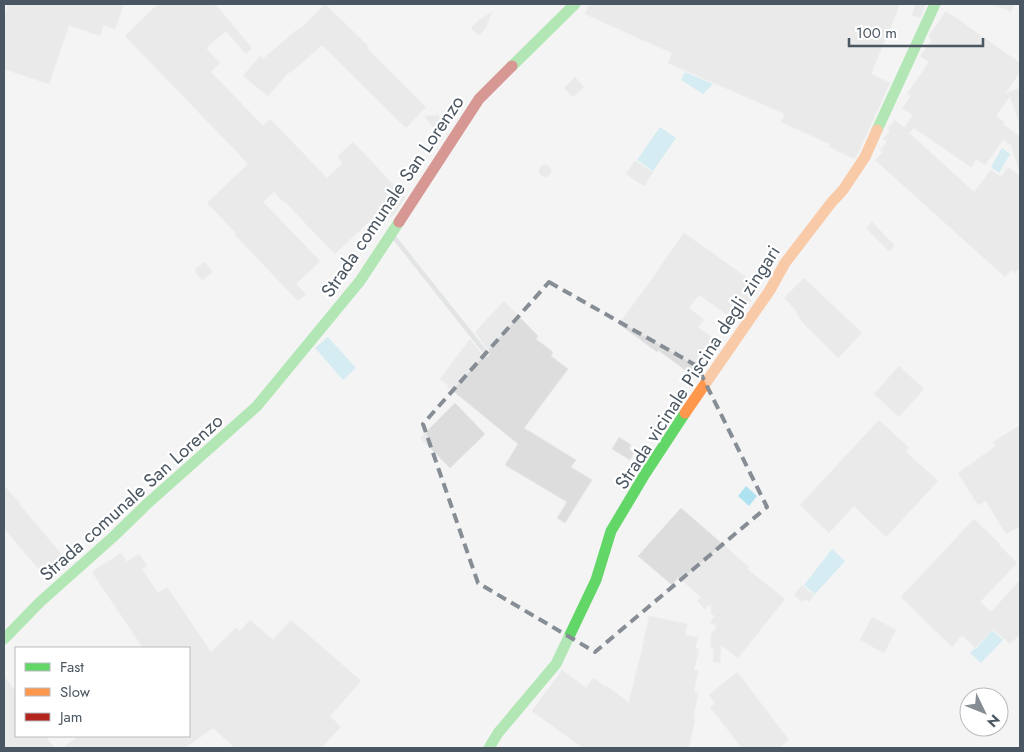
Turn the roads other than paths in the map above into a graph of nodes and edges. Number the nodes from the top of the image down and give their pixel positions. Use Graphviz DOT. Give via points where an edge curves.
graph roads {
  1 [pos="575,4"];
  2 [pos="935,4"];
  3 [pos="391,233"];
  4 [pos="486,353"];
  5 [pos="4,640"];
  6 [pos="489,748"];
  1 -- 3 [label="street, Strada comunale San Lorenzo" via="479,99"];
  2 -- 6 [label="street, Strada vicinale Piscina degli zingari" via="865,157 785,263 770,290 672,431 611,531 596,580 556,664"];
  3 -- 4 [label="lane"];
  3 -- 5 [label="street, Strada comunale San Lorenzo" via="360,281 248,416 40,602"];
}
